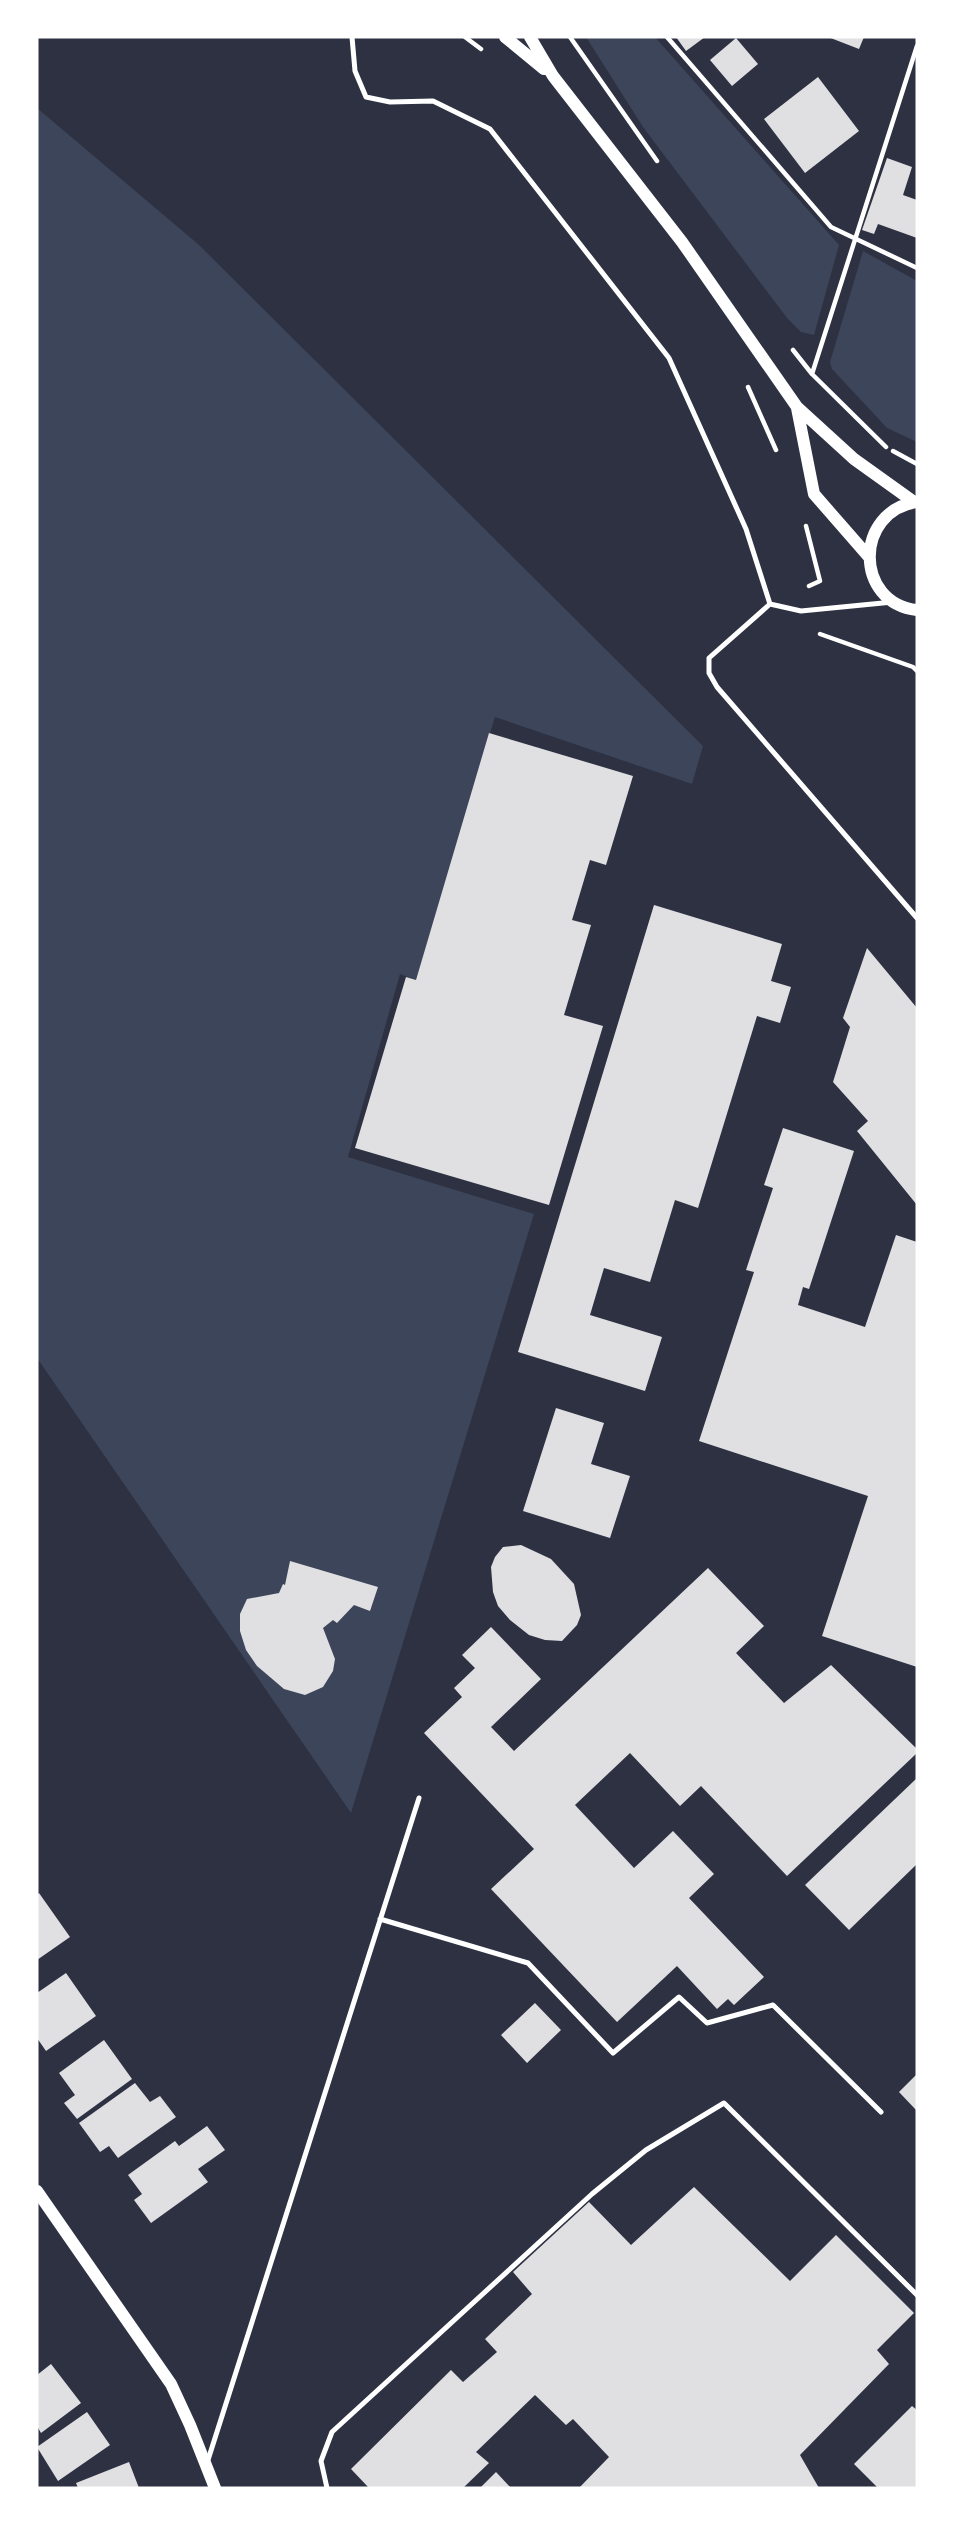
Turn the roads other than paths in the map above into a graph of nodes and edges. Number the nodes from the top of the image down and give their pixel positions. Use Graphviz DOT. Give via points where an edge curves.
graph roads {
  1 [pos="352,37"];
  2 [pos="505,37"];
  3 [pos="530,37"];
  4 [pos="553,76"];
  5 [pos="797,407"];
  6 [pos="916,502"];
  7 [pos="869,557"];
  8 [pos="893,602"];
  9 [pos="770,604"];
  10 [pos="917,610"];
  11 [pos="917,918"];
  12 [pos="419,1798"];
  13 [pos="380,1919"];
  14 [pos="881,2112"];
  15 [pos="37,2191"];
  16 [pos="917,2295"];
  17 [pos="206,2466"];
  18 [pos="215,2488"];
  19 [pos="325,2488"];
  1 -- 9 [label="lane" via="355,71 366,97 390,102 433,101 490,129 669,358 746,529"];
  2 -- 4 [label="street"];
  3 -- 4 [label="street"];
  4 -- 5 [label="street" via="682,242"];
  5 -- 6 [label="street" via="854,459"];
  5 -- 7 [label="street" via="814,494"];
  6 -- 7 [label="street" via="882,521"];
  7 -- 8 [label="street" via="880,590"];
  8 -- 9 [label="lane" via="801,611"];
  8 -- 10 [label="street"];
  9 -- 11 [label="lane" via="709,659 709,673"];
  12 -- 13 [label="lane"];
  13 -- 14 [label="lane" via="528,1963 613,2053 679,1997 708,2023 773,2006"];
  13 -- 17 [label="lane"];
  15 -- 17 [label="street" via="171,2384"];
  16 -- 19 [label="lane" via="723,2103 646,2150 592,2194 332,2432 321,2461"];
  17 -- 18 [label="street"];
}
